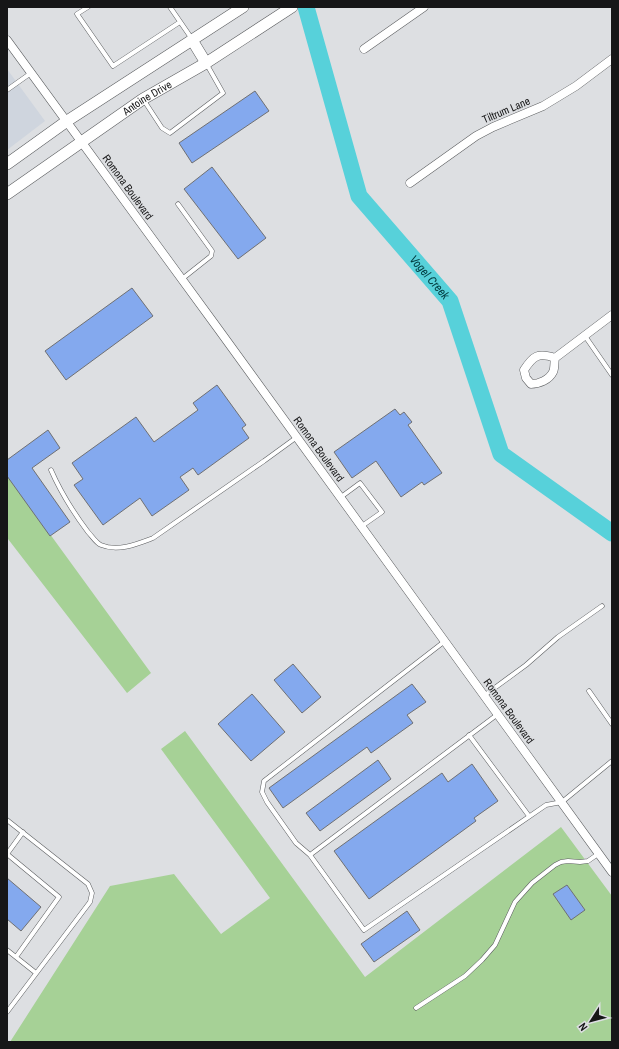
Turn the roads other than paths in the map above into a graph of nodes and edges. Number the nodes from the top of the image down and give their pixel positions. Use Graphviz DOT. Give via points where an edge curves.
graph roads {
  1 [pos="88,7"];
  2 [pos="170,7"];
  3 [pos="243,7"];
  4 [pos="292,7"];
  5 [pos="424,7"];
  6 [pos="180,22"];
  7 [pos="7,40"];
  8 [pos="192,40"];
  9 [pos="364,49"];
  10 [pos="612,59"];
  11 [pos="206,63"];
  12 [pos="32,73"];
  13 [pos="7,90"];
  14 [pos="143,99"];
  15 [pos="67,121"];
  16 [pos="81,142"];
  17 [pos="7,164"];
  18 [pos="410,183"];
  19 [pos="7,194"];
  20 [pos="178,204"];
  21 [pos="182,279"];
  22 [pos="612,315"];
  23 [pos="585,336"];
  24 [pos="555,358"];
  25 [pos="612,375"];
  26 [pos="297,437"];
  27 [pos="51,470"];
  28 [pos="341,498"];
  29 [pos="362,526"];
  30 [pos="602,606"];
  31 [pos="445,641"];
  32 [pos="588,691"];
  33 [pos="485,695"];
  34 [pos="498,714"];
  35 [pos="612,724"];
  36 [pos="469,735"];
  37 [pos="612,761"];
  38 [pos="562,802"];
  39 [pos="529,816"];
  40 [pos="7,820"];
  41 [pos="23,832"];
  42 [pos="7,854"];
  43 [pos="598,854"];
  44 [pos="310,855"];
  45 [pos="612,872"];
  46 [pos="7,950"];
  47 [pos="16,957"];
  48 [pos="36,973"];
  49 [pos="416,1008"];
  50 [pos="7,1012"];
  1 -- 6 [label="lane" via="77,14 113,66"];
  2 -- 6 [label="lane"];
  3 -- 8 [label="main road"];
  4 -- 11 [label="main road, Antoine Drive"];
  5 -- 9 [label="street"];
  6 -- 8 [label="lane"];
  7 -- 12 [label="street, Romona Boulevard"];
  8 -- 11 [label="main road"];
  8 -- 15 [label="main road"];
  10 -- 18 [label="street, Tiltrum Lane" via="576,86 543,106 476,136"];
  11 -- 14 [label="main road, Antoine Drive"];
  11 -- 14 [label="lane" via="223,94 170,133 162,128"];
  12 -- 13 [label="lane"];
  12 -- 15 [label="street, Romona Boulevard"];
  14 -- 16 [label="main road, Antoine Drive"];
  15 -- 16 [label="street, Romona Boulevard"];
  15 -- 17 [label="main road"];
  16 -- 19 [label="main road, Antoine Drive"];
  16 -- 21 [label="street, Romona Boulevard"];
  20 -- 21 [label="lane" via="212,251 210,256"];
  21 -- 26 [label="street, Romona Boulevard"];
  22 -- 23 [label="street"];
  23 -- 24 [label="street"];
  23 -- 25 [label="lane"];
  26 -- 27 [label="lane" via="153,538 126,546 100,545 95,540 62,495"];
  26 -- 28 [label="street, Romona Boulevard"];
  28 -- 29 [label="street, Romona Boulevard"];
  28 -- 29 [label="lane" via="360,483 382,512"];
  29 -- 31 [label="street, Romona Boulevard"];
  30 -- 33 [label="lane" via="558,636"];
  31 -- 33 [label="street, Romona Boulevard"];
  31 -- 44 [label="lane" via="264,782 262,792 267,802 296,842"];
  32 -- 35 [label="lane"];
  33 -- 34 [label="street, Romona Boulevard"];
  34 -- 36 [label="lane"];
  34 -- 38 [label="street, Romona Boulevard"];
  36 -- 39 [label="lane"];
  36 -- 44 [label="lane"];
  37 -- 38 [label="lane"];
  38 -- 39 [label="lane" via="546,805"];
  38 -- 43 [label="street, Romona Boulevard"];
  39 -- 44 [label="lane" via="364,930"];
  40 -- 41 [label="lane"];
  41 -- 42 [label="lane"];
  41 -- 48 [label="lane" via="77,874 88,884 92,893 90,902"];
  42 -- 47 [label="lane" via="59,897"];
  43 -- 45 [label="street, Romona Boulevard"];
  43 -- 49 [label="lane" via="588,861 561,862 532,883 515,902 495,945 482,960 465,976"];
  46 -- 47 [label="lane"];
  47 -- 48 [label="lane"];
  48 -- 50 [label="lane"];
}
